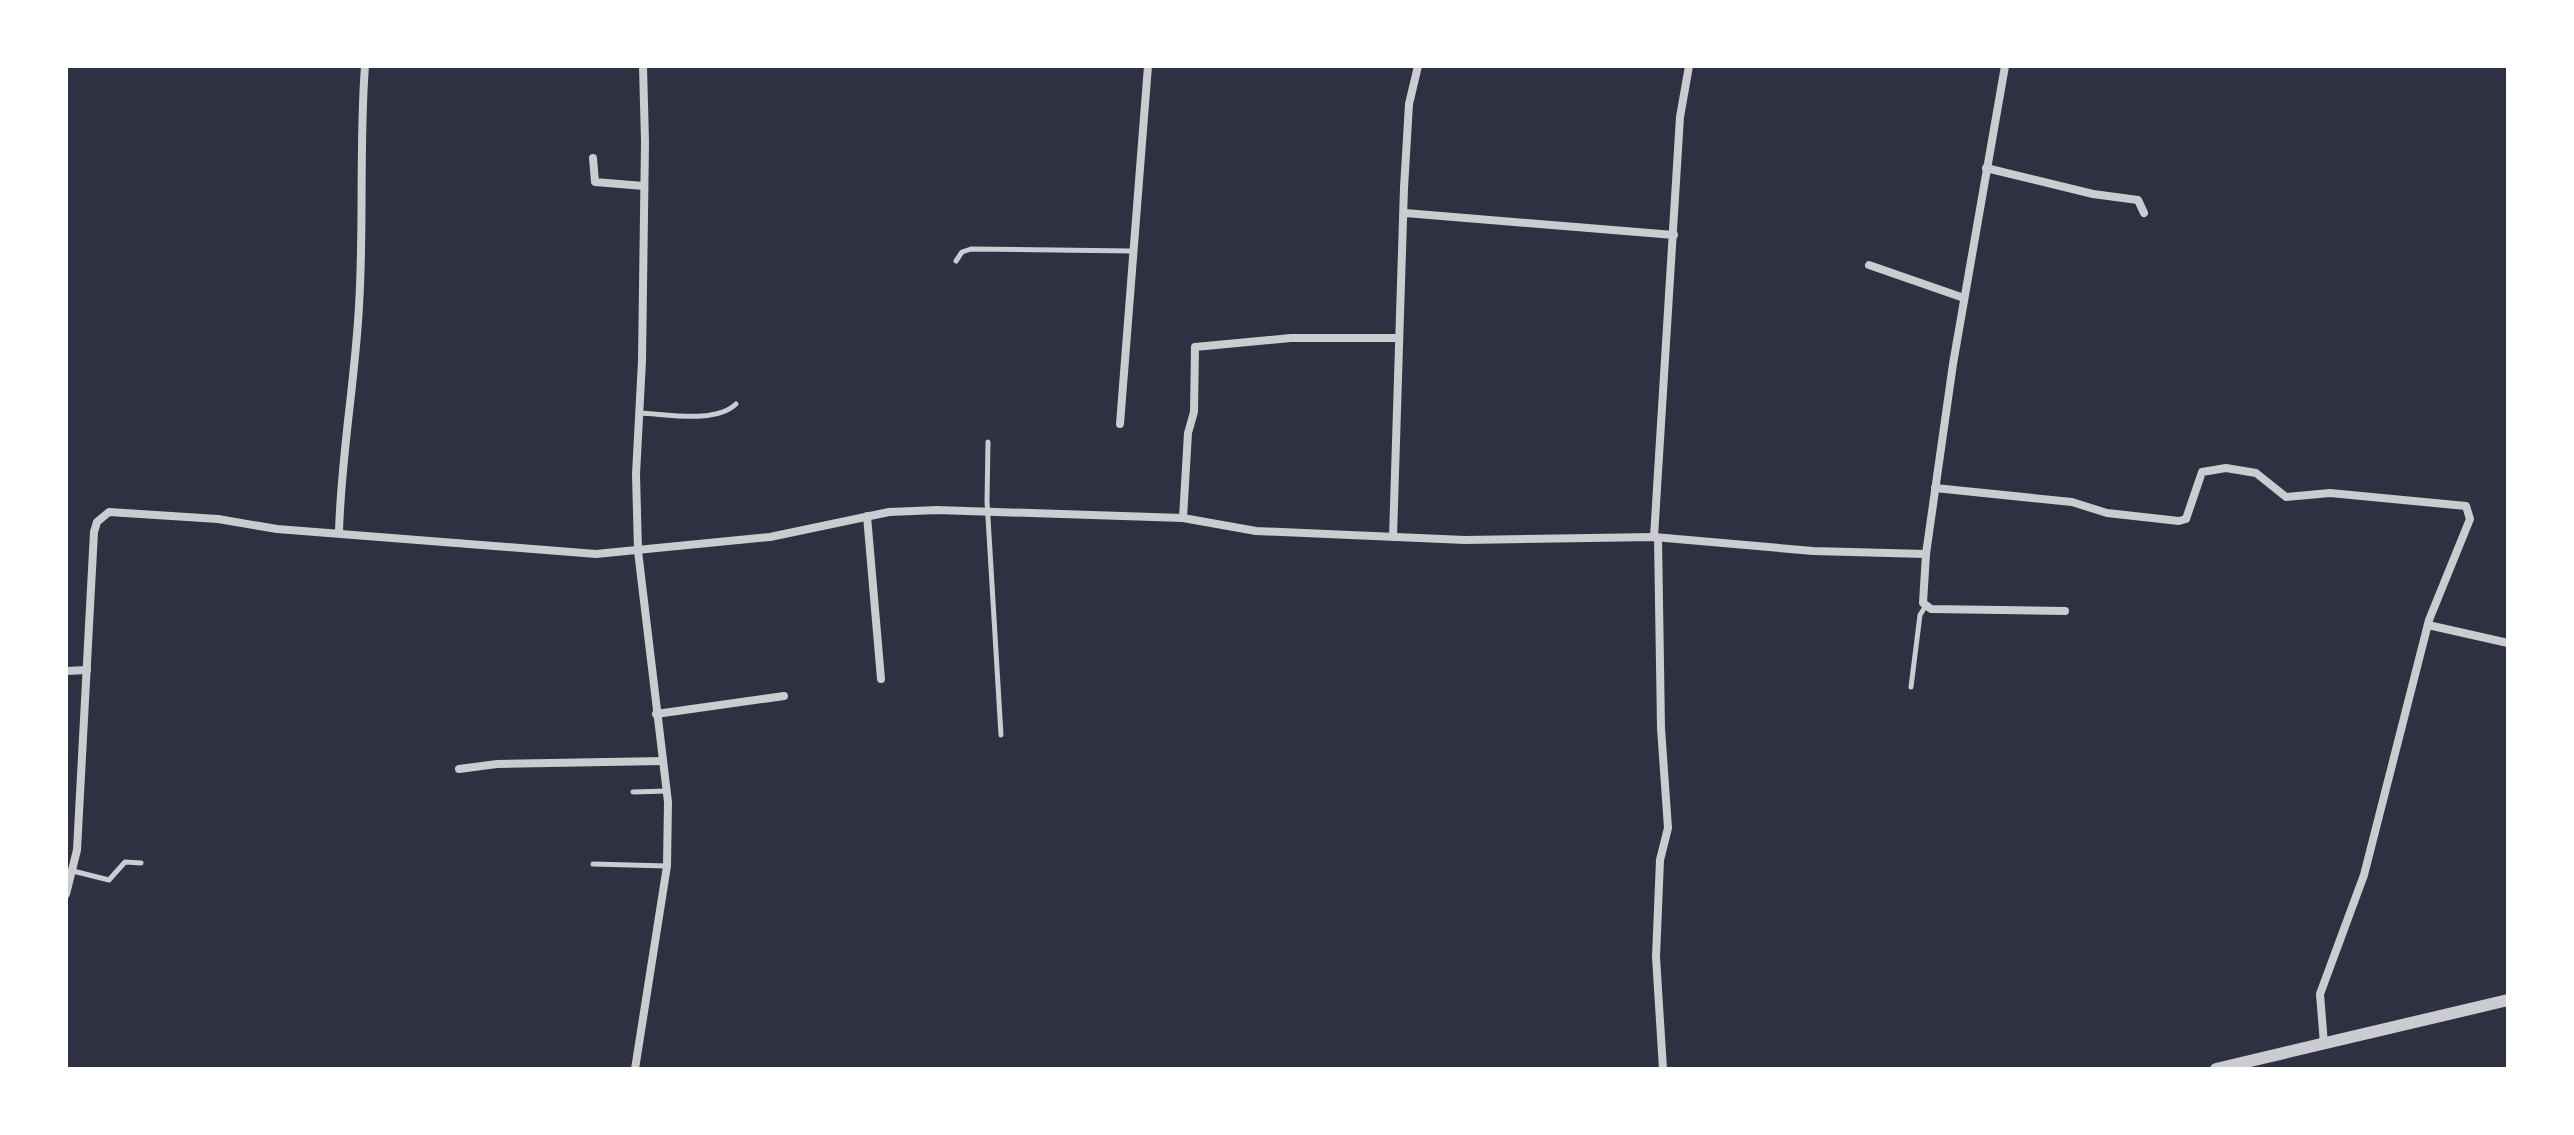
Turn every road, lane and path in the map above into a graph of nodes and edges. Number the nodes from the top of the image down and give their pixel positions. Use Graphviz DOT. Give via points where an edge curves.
graph roads {
  1 [pos="365,66"];
  2 [pos="643,66"];
  3 [pos="1148,66"];
  4 [pos="1418,66"];
  5 [pos="1689,66"];
  6 [pos="2005,66"];
  7 [pos="593,158"];
  8 [pos="1986,168"];
  9 [pos="640,186"];
  10 [pos="1405,213"];
  11 [pos="2144,213"];
  12 [pos="1674,235"];
  13 [pos="1132,251"];
  14 [pos="956,261"];
  15 [pos="1869,265"];
  16 [pos="1964,298"];
  17 [pos="1399,338"];
  18 [pos="736,404"];
  19 [pos="640,413"];
  20 [pos="1120,424"];
  21 [pos="988,442"];
  22 [pos="1935,488"];
  23 [pos="988,511"];
  24 [pos="867,516"];
  25 [pos="1183,518"];
  26 [pos="339,532"];
  27 [pos="1393,534"];
  28 [pos="1655,535"];
  29 [pos="638,551"];
  30 [pos="1926,554"];
  31 [pos="1925,607"];
  32 [pos="2065,611"];
  33 [pos="2428,625"];
  34 [pos="2508,643"];
  35 [pos="87,670"];
  36 [pos="66,671"];
  37 [pos="881,679"];
  38 [pos="1911,687"];
  39 [pos="784,696"];
  40 [pos="656,714"];
  41 [pos="1001,735"];
  42 [pos="659,762"];
  43 [pos="459,769"];
  44 [pos="635,791"];
  45 [pos="664,791"];
  46 [pos="141,863"];
  47 [pos="593,864"];
  48 [pos="662,866"];
  49 [pos="73,871"];
  50 [pos="66,894"];
  51 [pos="2508,1000"];
  52 [pos="2324,1044"];
  53 [pos="635,1069"];
  54 [pos="1663,1069"];
  55 [pos="2216,1069"];
  1 -- 26 [label="street" via="358,329"];
  2 -- 9 [label="street"];
  3 -- 13 [label="street"];
  4 -- 10 [label="street" via="1409,104"];
  5 -- 12 [label="street" via="1680,117"];
  6 -- 8 [label="street"];
  7 -- 9 [label="street" via="595,182"];
  8 -- 11 [label="street" via="2138,200"];
  8 -- 16 [label="street"];
  9 -- 19 [label="street"];
  10 -- 12 [label="street"];
  10 -- 17 [label="street"];
  12 -- 28 [label="street"];
  13 -- 14 [label="lane" via="971,249"];
  13 -- 20 [label="street"];
  15 -- 16 [label="street"];
  16 -- 22 [label="street"];
  17 -- 25 [label="street" via="1199,344 1194,351 1194,412"];
  17 -- 27 [label="street"];
  18 -- 19 [label="lane" via="716,415"];
  19 -- 29 [label="street"];
  21 -- 23 [label="lane"];
  22 -- 30 [label="street"];
  22 -- 33 [label="street" via="2072,502 2107,513 2179,521 2186,519 2202,472 2226,468 2261,475 2286,497 2330,493 2466,506 2470,519"];
  23 -- 24 [label="street"];
  23 -- 25 [label="street"];
  23 -- 41 [label="lane"];
  24 -- 29 [label="street" via="770,537"];
  24 -- 37 [label="street"];
  25 -- 27 [label="street" via="1256,531"];
  26 -- 29 [label="street" via="596,554"];
  26 -- 35 [label="street" via="109,512 94,532"];
  27 -- 28 [label="street" via="1465,540"];
  28 -- 30 [label="street" via="1813,551"];
  28 -- 54 [label="street" via="1668,828 1660,860 1657,941"];
  29 -- 40 [label="street"];
  30 -- 31 [label="street"];
  31 -- 32 [label="street"];
  31 -- 38 [label="lane"];
  33 -- 34 [label="street"];
  33 -- 52 [label="street" via="2364,875 2320,994"];
  35 -- 36 [label="street"];
  35 -- 49 [label="street"];
  39 -- 40 [label="street"];
  40 -- 42 [label="street"];
  42 -- 43 [label="street"];
  42 -- 45 [label="street"];
  44 -- 45 [label="lane"];
  45 -- 48 [label="street"];
  46 -- 49 [label="lane" via="125,862 109,880"];
  47 -- 48 [label="lane"];
  48 -- 53 [label="street"];
  49 -- 50 [label="street"];
  51 -- 52 [label="street"];
  52 -- 55 [label="street"];
}
